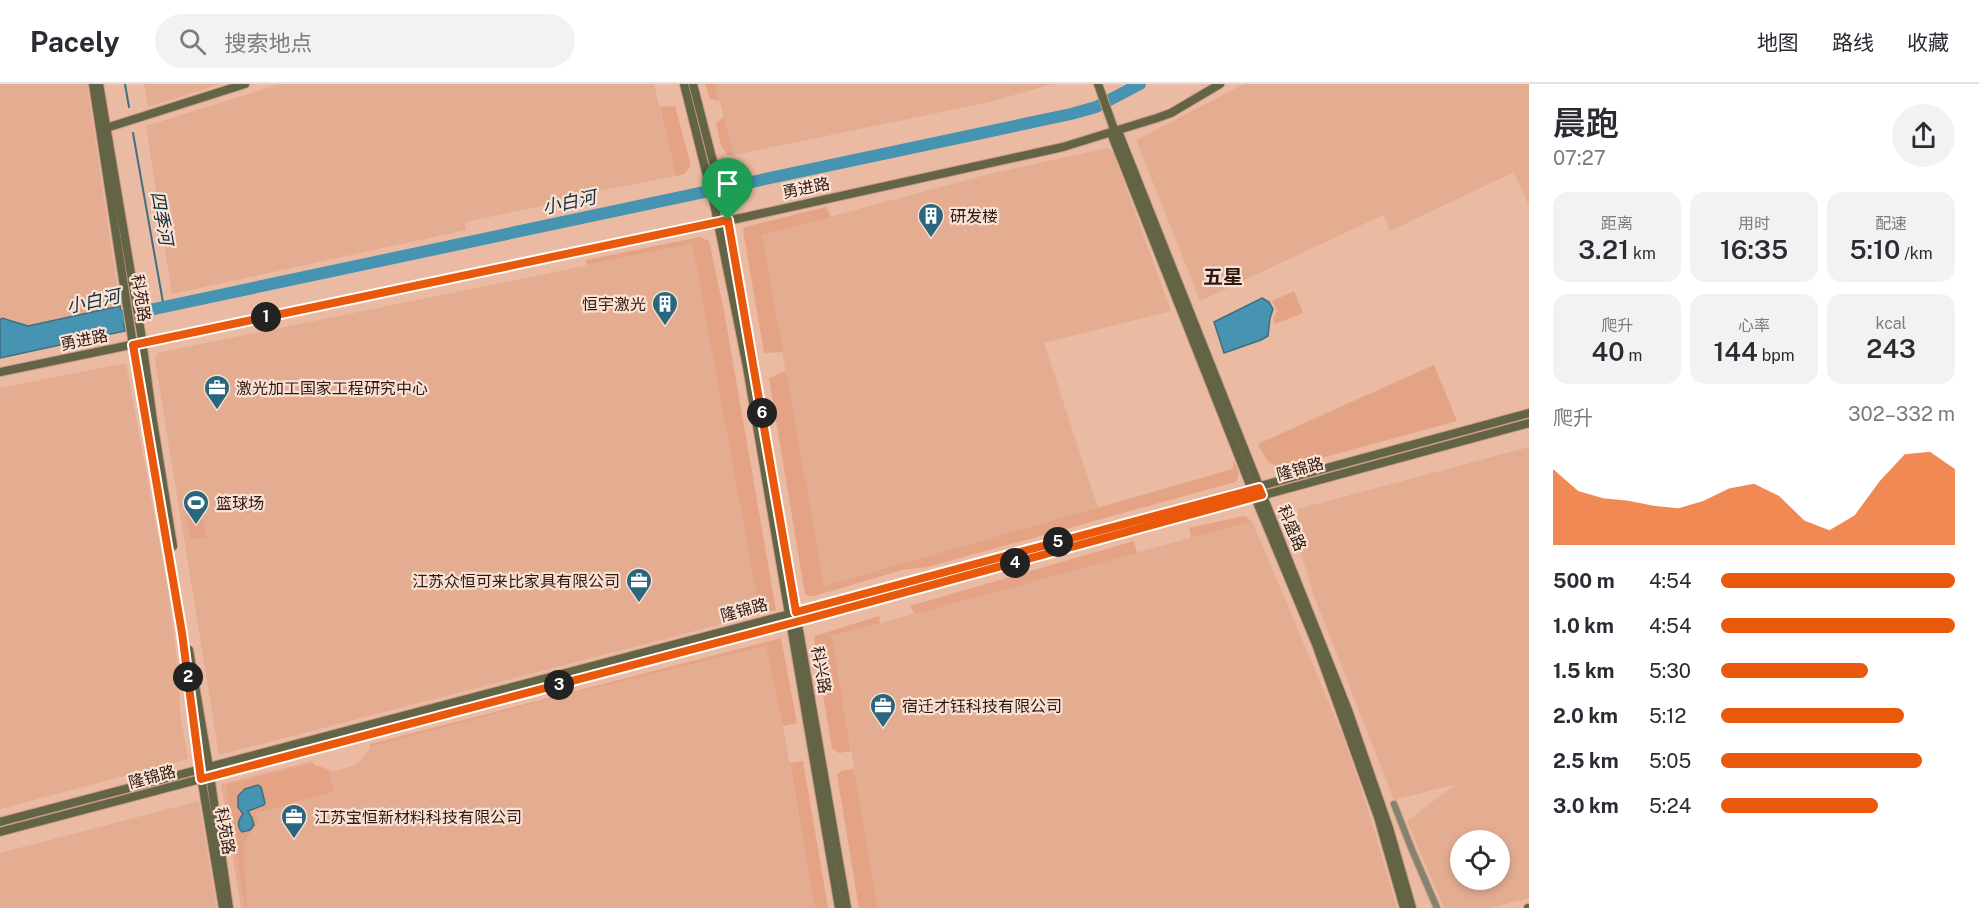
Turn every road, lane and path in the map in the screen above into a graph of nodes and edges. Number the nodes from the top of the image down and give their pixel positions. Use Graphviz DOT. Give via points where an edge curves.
graph roads {
  1 [pos="93,84"];
  2 [pos="99,84"];
  3 [pos="245,84"];
  4 [pos="684,84"];
  5 [pos="693,84"];
  6 [pos="1220,84"];
  7 [pos="1099,86"];
  8 [pos="103,129"];
  9 [pos="1115,132"];
  10 [pos="728,220"];
  11 [pos="718,223"];
  12 [pos="130,300"];
  13 [pos="132,340"];
  14 [pos="143,343"];
  15 [pos="0,372"];
  16 [pos="1529,413"];
  17 [pos="1529,423"];
  18 [pos="1257,492"];
  19 [pos="793,618"];
  20 [pos="205,774"];
  21 [pos="1394,804"];
  22 [pos="0,822"];
  23 [pos="0,832"];
  24 [pos="223,908"];
  25 [pos="229,908"];
  26 [pos="839,908"];
  27 [pos="848,908"];
  28 [pos="1404,908"];
  29 [pos="1412,908"];
  30 [pos="1437,908"];
  1 -- 8 [label="street, 科苑路"];
  2 -- 8 [label="street, 科苑路"];
  3 -- 8 [label="street"];
  4 -- 11 [label="street, 科兴路"];
  5 -- 10 [label="street, 科兴路"];
  6 -- 9 [label="street, 勇进路" via="1171,113"];
  7 -- 9 [label="street, 科盛路"];
  8 -- 12 [label="street, 科苑路"];
  9 -- 10 [label="street, 勇进路" via="1063,147"];
  9 -- 18 [label="street, 科盛路"];
  10 -- 11 [label="street, 勇进路"];
  10 -- 19 [label="street, 科兴路"];
  11 -- 14 [label="street, 勇进路"];
  11 -- 19 [label="street, 科兴路"];
  12 -- 13 [label="street, 科苑路"];
  12 -- 14 [label="street, 科苑路"];
  13 -- 14 [label="street, 勇进路"];
  13 -- 15 [label="street, 勇进路"];
  13 -- 20 [label="street, 科苑路"];
  14 -- 20 [label="street, 科苑路"];
  16 -- 18 [label="street, 隆锦路"];
  17 -- 18 [label="street, 隆锦路"];
  18 -- 19 [label="street, 隆锦路"];
  18 -- 28 [label="street, 科盛路" via="1347,726"];
  18 -- 29 [label="street, 科盛路" via="1348,710"];
  19 -- 20 [label="street, 隆锦路"];
  19 -- 26 [label="street, 科兴路"];
  19 -- 27 [label="street, 科兴路"];
  20 -- 22 [label="street, 隆锦路"];
  20 -- 23 [label="street, 隆锦路"];
  20 -- 24 [label="street, 科苑路"];
  20 -- 25 [label="street, 科苑路"];
  21 -- 30 [label="street"];
}
